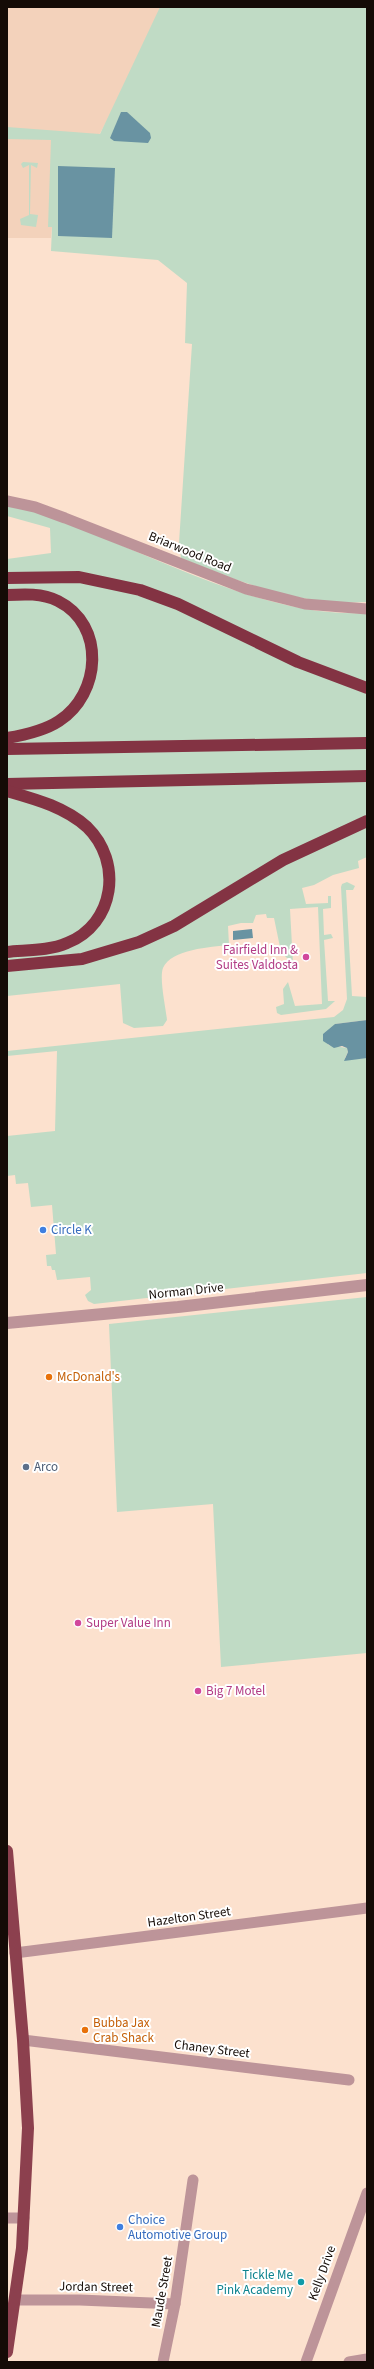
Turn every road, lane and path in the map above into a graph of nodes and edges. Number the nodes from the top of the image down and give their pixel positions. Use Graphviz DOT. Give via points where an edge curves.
graph roads {
  1 [pos="7,501"];
  2 [pos="7,578"];
  3 [pos="7,595"];
  4 [pos="367,609"];
  5 [pos="367,688"];
  6 [pos="7,738"];
  7 [pos="367,743"];
  8 [pos="7,749"];
  9 [pos="367,776"];
  10 [pos="7,784"];
  11 [pos="7,791"];
  12 [pos="367,821"];
  13 [pos="7,952"];
  14 [pos="7,966"];
  15 [pos="367,1285"];
  16 [pos="7,1323"];
  17 [pos="7,1851"];
  18 [pos="367,1908"];
  19 [pos="15,1953"];
  20 [pos="23,2040"];
  21 [pos="349,2080"];
  22 [pos="193,2180"];
  23 [pos="367,2193"];
  24 [pos="7,2218"];
  25 [pos="24,2218"];
  26 [pos="16,2300"];
  27 [pos="175,2304"];
  28 [pos="7,2352"];
  29 [pos="367,2359"];
  30 [pos="163,2362"];
  31 [pos="306,2362"];
  32 [pos="349,2362"];
  1 -- 4 [label="street, Briarwood Road" via="35,507 65,518 246,589 305,604"];
  2 -- 5 [label="highway" via="79,577 121,584 178,604 298,662"];
  3 -- 6 [label="highway" via="38,595 67,607 85,629 93,651 90,683 77,706 60,721 46,728"];
  7 -- 8 [label="highway"];
  9 -- 10 [label="highway"];
  11 -- 13 [label="highway" via="63,811 86,827 103,848 108,860 110,883 102,911 84,934 57,946"];
  12 -- 14 [label="highway" via="283,860 174,926 139,942 82,959"];
  15 -- 16 [label="street, Norman Drive" via="178,1307"];
  17 -- 19 [label="highway"];
  18 -- 19 [label="street, Hazelton Street"];
  19 -- 20 [label="highway"];
  20 -- 21 [label="street, Chaney Street"];
  20 -- 25 [label="highway" via="28,2128"];
  22 -- 27 [label="street, Maude Street"];
  23 -- 31 [label="street, Kelly Drive"];
  24 -- 25 [label="street"];
  25 -- 26 [label="highway"];
  26 -- 27 [label="street, Jordan Street"];
  26 -- 28 [label="highway"];
  27 -- 30 [label="street, Maude Street"];
  29 -- 32 [label="street"];
}
